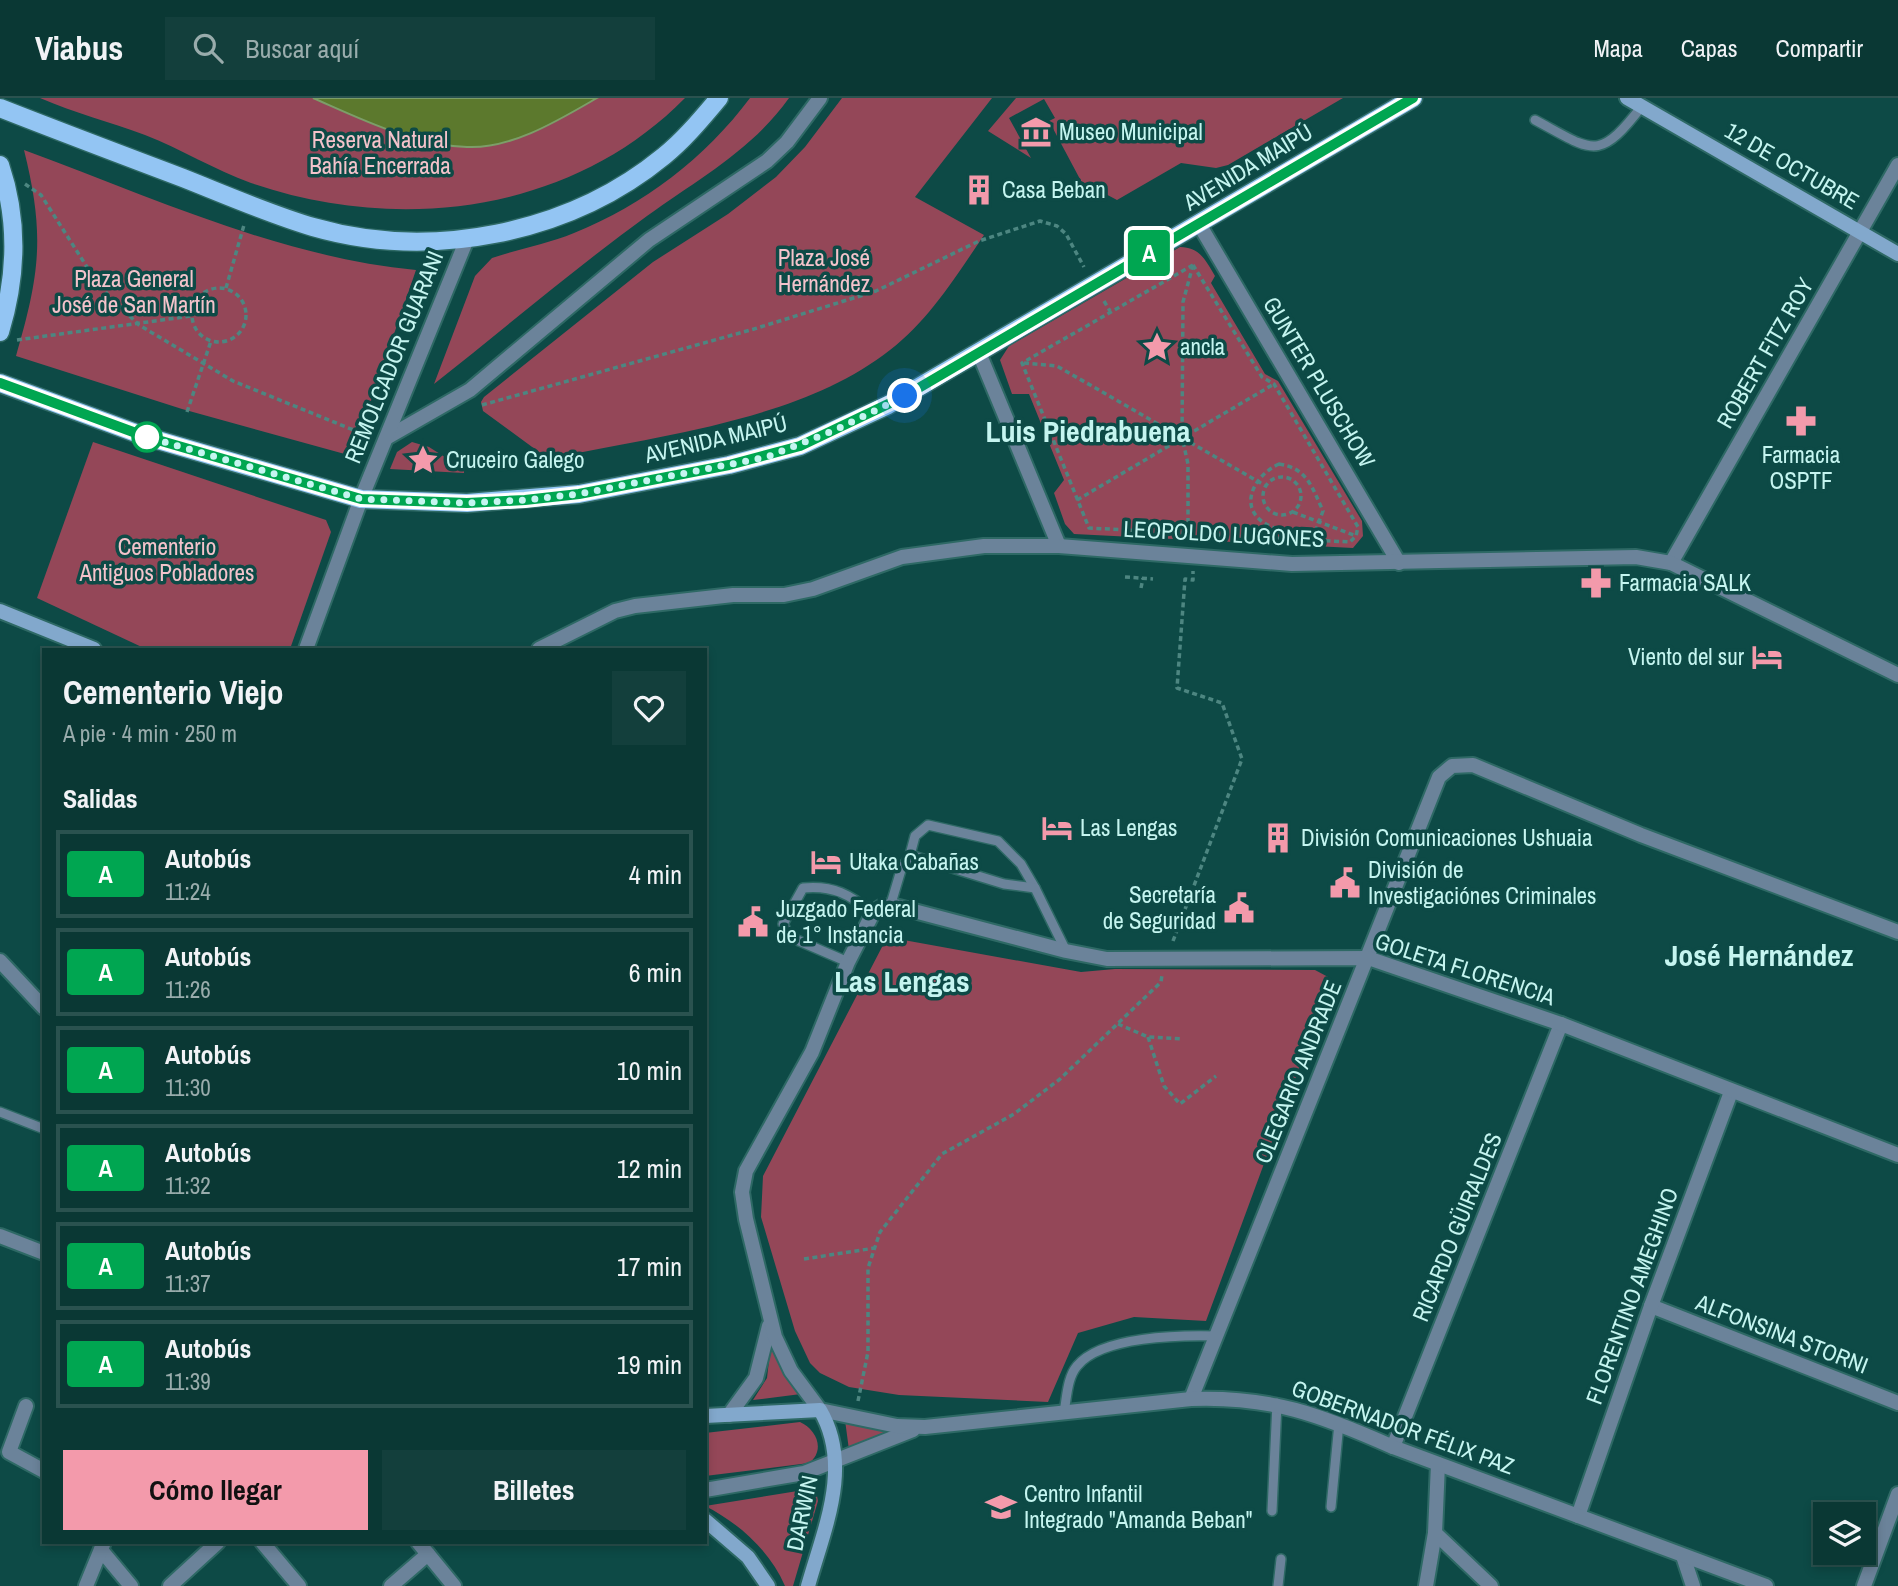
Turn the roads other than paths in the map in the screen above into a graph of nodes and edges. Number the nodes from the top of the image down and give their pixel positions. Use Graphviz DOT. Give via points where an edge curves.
graph roads {
  1 [pos="719,98"];
  2 [pos="820,98"];
  3 [pos="1413,98"];
  4 [pos="1627,98"];
  5 [pos="1642,106"];
  6 [pos="0,108"];
  7 [pos="1535,120"];
  8 [pos="0,165"];
  9 [pos="1898,165"];
  10 [pos="7,186"];
  11 [pos="0,219"];
  12 [pos="1199,225"];
  13 [pos="1860,232"];
  14 [pos="467,239"];
  15 [pos="1898,254"];
  16 [pos="0,332"];
  17 [pos="979,353"];
  18 [pos="0,383"];
  19 [pos="388,437"];
  20 [pos="361,499"];
  21 [pos="1059,546"];
  22 [pos="1399,563"];
  23 [pos="1671,563"];
  24 [pos="0,611"];
  25 [pos="92,648"];
  26 [pos="306,648"];
  27 [pos="541,648"];
  28 [pos="1898,675"];
  29 [pos="910,855"];
  30 [pos="1035,888"];
  31 [pos="890,907"];
  32 [pos="873,914"];
  33 [pos="1898,932"];
  34 [pos="1066,951"];
  35 [pos="1368,958"];
  36 [pos="0,961"];
  37 [pos="848,962"];
  38 [pos="42,1006"];
  39 [pos="1562,1024"];
  40 [pos="1731,1091"];
  41 [pos="0,1112"];
  42 [pos="42,1128"];
  43 [pos="1898,1155"];
  44 [pos="0,1236"];
  45 [pos="42,1252"];
  46 [pos="1651,1306"];
  47 [pos="770,1321"];
  48 [pos="1217,1336"];
  49 [pos="1191,1399"];
  50 [pos="1277,1403"];
  51 [pos="1898,1403"];
  52 [pos="26,1406"];
  53 [pos="820,1409"];
  54 [pos="1064,1412"];
  55 [pos="729,1415"];
  56 [pos="707,1417"];
  57 [pos="1339,1423"];
  58 [pos="925,1427"];
  59 [pos="1394,1447"];
  60 [pos="835,1463"];
  61 [pos="1438,1464"];
  62 [pos="42,1470"];
  63 [pos="707,1490"];
  64 [pos="1898,1494"];
  65 [pos="1331,1507"];
  66 [pos="1272,1511"];
  67 [pos="1578,1516"];
  68 [pos="707,1522"];
  69 [pos="1435,1533"];
  70 [pos="216,1544"];
  71 [pos="264,1544"];
  72 [pos="420,1544"];
  73 [pos="102,1546"];
  74 [pos="428,1554"];
  75 [pos="1683,1556"];
  76 [pos="1281,1559"];
  77 [pos="86,1586"];
  78 [pos="131,1586"];
  79 [pos="170,1586"];
  80 [pos="299,1586"];
  81 [pos="390,1586"];
  82 [pos="454,1586"];
  83 [pos="768,1586"];
  84 [pos="808,1586"];
  85 [pos="1278,1586"];
  86 [pos="1426,1586"];
  87 [pos="1491,1586"];
  88 [pos="1693,1586"];
  89 [pos="1766,1586"];
  90 [pos="1864,1586"];
  1 -- 14 [label="main road" via="664,156 591,202 545,221"];
  2 -- 19 [label="street" via="767,162 649,240 470,390"];
  3 -- 12 [label="main road, AVENIDA MAIPÚ"];
  4 -- 5 [label="main road, 12 DE OCTUBRE"];
  5 -- 7 [label="lane" via="1619,135 1601,147 1585,146"];
  5 -- 13 [label="main road, 12 DE OCTUBRE"];
  6 -- 14 [label="main road" via="314,227 409,241"];
  8 -- 10 [label="main road"];
  9 -- 13 [label="street, ROBERT FITZ ROY"];
  10 -- 11 [label="main road"];
  10 -- 16 [label="main road" via="15,255"];
  12 -- 17 [label="main road, AVENIDA MAIPÚ"];
  12 -- 22 [label="street, GUNTER PLUSCHOW"];
  13 -- 15 [label="main road, 12 DE OCTUBRE"];
  13 -- 23 [label="street, ROBERT FITZ ROY"];
  14 -- 19 [label="street, REMOLCADOR GUARANI"];
  17 -- 20 [label="main road, AVENIDA MAIPÚ" via="846,425 767,457 579,494 467,503"];
  17 -- 21 [label="street"];
  18 -- 20 [label="main road, AVENIDA MAIPÚ" via="144,436"];
  19 -- 20 [label="street, REMOLCADOR GUARANI"];
  20 -- 26 [label="street, REMOLCADOR GUARANI"];
  21 -- 22 [label="street, LEOPOLDO LUGONES" via="1292,564"];
  21 -- 27 [label="street, LEOPOLDO LUGONES" via="984,545 932,551 784,595 733,595 635,606 615,611"];
  22 -- 23 [label="street, LEOPOLDO LUGONES" via="1636,557"];
  23 -- 28 [label="street, LEOPOLDO LUGONES"];
  24 -- 25 [label="main road"];
  29 -- 30 [label="lane" via="1004,884"];
  29 -- 30 [label="lane" via="915,836 928,825 998,841 1021,864"];
  29 -- 31 [label="lane"];
  30 -- 34 [label="lane"];
  31 -- 32 [label="street"];
  31 -- 34 [label="street, GOLETA FLORENCIA"];
  32 -- 37 [label="street"];
  32 -- 37 [label="lane" via="847,893 825,886 803,888 791,906 783,924 790,937"];
  33 -- 35 [label="street, OLEGARIO ANDRADE" via="1472,765 1452,766 1438,777"];
  34 -- 35 [label="street, GOLETA FLORENCIA" via="1107,959"];
  35 -- 39 [label="street, GOLETA FLORENCIA"];
  35 -- 48 [label="street, OLEGARIO ANDRADE"];
  36 -- 38 [label="street"];
  37 -- 47 [label="street" via="812,1052 746,1171 742,1192 746,1219"];
  39 -- 40 [label="street, GOLETA FLORENCIA"];
  39 -- 59 [label="street, RICARDO GÜIRALDES"];
  40 -- 43 [label="street, GOLETA FLORENCIA"];
  40 -- 46 [label="street, FLORENTINO AMEGHINO"];
  41 -- 42 [label="lane"];
  44 -- 45 [label="street"];
  46 -- 51 [label="street, ALFONSINA STORNI"];
  46 -- 67 [label="street, FLORENTINO AMEGHINO"];
  47 -- 53 [label="street" via="791,1371"];
  47 -- 55 [label="street" via="756,1377"];
  48 -- 49 [label="street, OLEGARIO ANDRADE"];
  48 -- 54 [label="lane" via="1170,1334 1091,1354 1071,1374"];
  49 -- 50 [label="street, GOBERNADOR FÉLIX PAZ"];
  49 -- 54 [label="street, GOBERNADOR FÉLIX PAZ"];
  50 -- 57 [label="street, GOBERNADOR FÉLIX PAZ"];
  50 -- 66 [label="lane"];
  52 -- 62 [label="street" via="9,1452"];
  53 -- 55 [label="main road, GOBERNADOR FÉLIX PAZ"];
  53 -- 58 [label="street, GOBERNADOR FÉLIX PAZ" via="897,1426"];
  53 -- 60 [label="main road, DARWIN" via="829,1425"];
  54 -- 58 [label="street, GOBERNADOR FÉLIX PAZ"];
  55 -- 56 [label="main road, GOBERNADOR FÉLIX PAZ"];
  57 -- 59 [label="street, GOBERNADOR FÉLIX PAZ"];
  57 -- 65 [label="lane"];
  58 -- 60 [label="street, GOBERNADOR FÉLIX PAZ"];
  59 -- 61 [label="street, GOBERNADOR FÉLIX PAZ"];
  60 -- 63 [label="street, GOBERNADOR FÉLIX PAZ" via="779,1479"];
  60 -- 84 [label="main road, DARWIN" via="831,1507"];
  61 -- 67 [label="street, GOBERNADOR FÉLIX PAZ"];
  61 -- 69 [label="street"];
  64 -- 90 [label="street"];
  67 -- 75 [label="street, GOBERNADOR FÉLIX PAZ"];
  68 -- 83 [label="main road, DARWIN" via="748,1557"];
  69 -- 86 [label="street"];
  69 -- 87 [label="street"];
  70 -- 79 [label="street"];
  71 -- 80 [label="street"];
  72 -- 74 [label="street"];
  73 -- 77 [label="street"];
  73 -- 78 [label="street"];
  74 -- 81 [label="street"];
  74 -- 82 [label="street"];
  75 -- 88 [label="street"];
  75 -- 89 [label="street, GOBERNADOR FÉLIX PAZ"];
  76 -- 85 [label="lane"];
}
